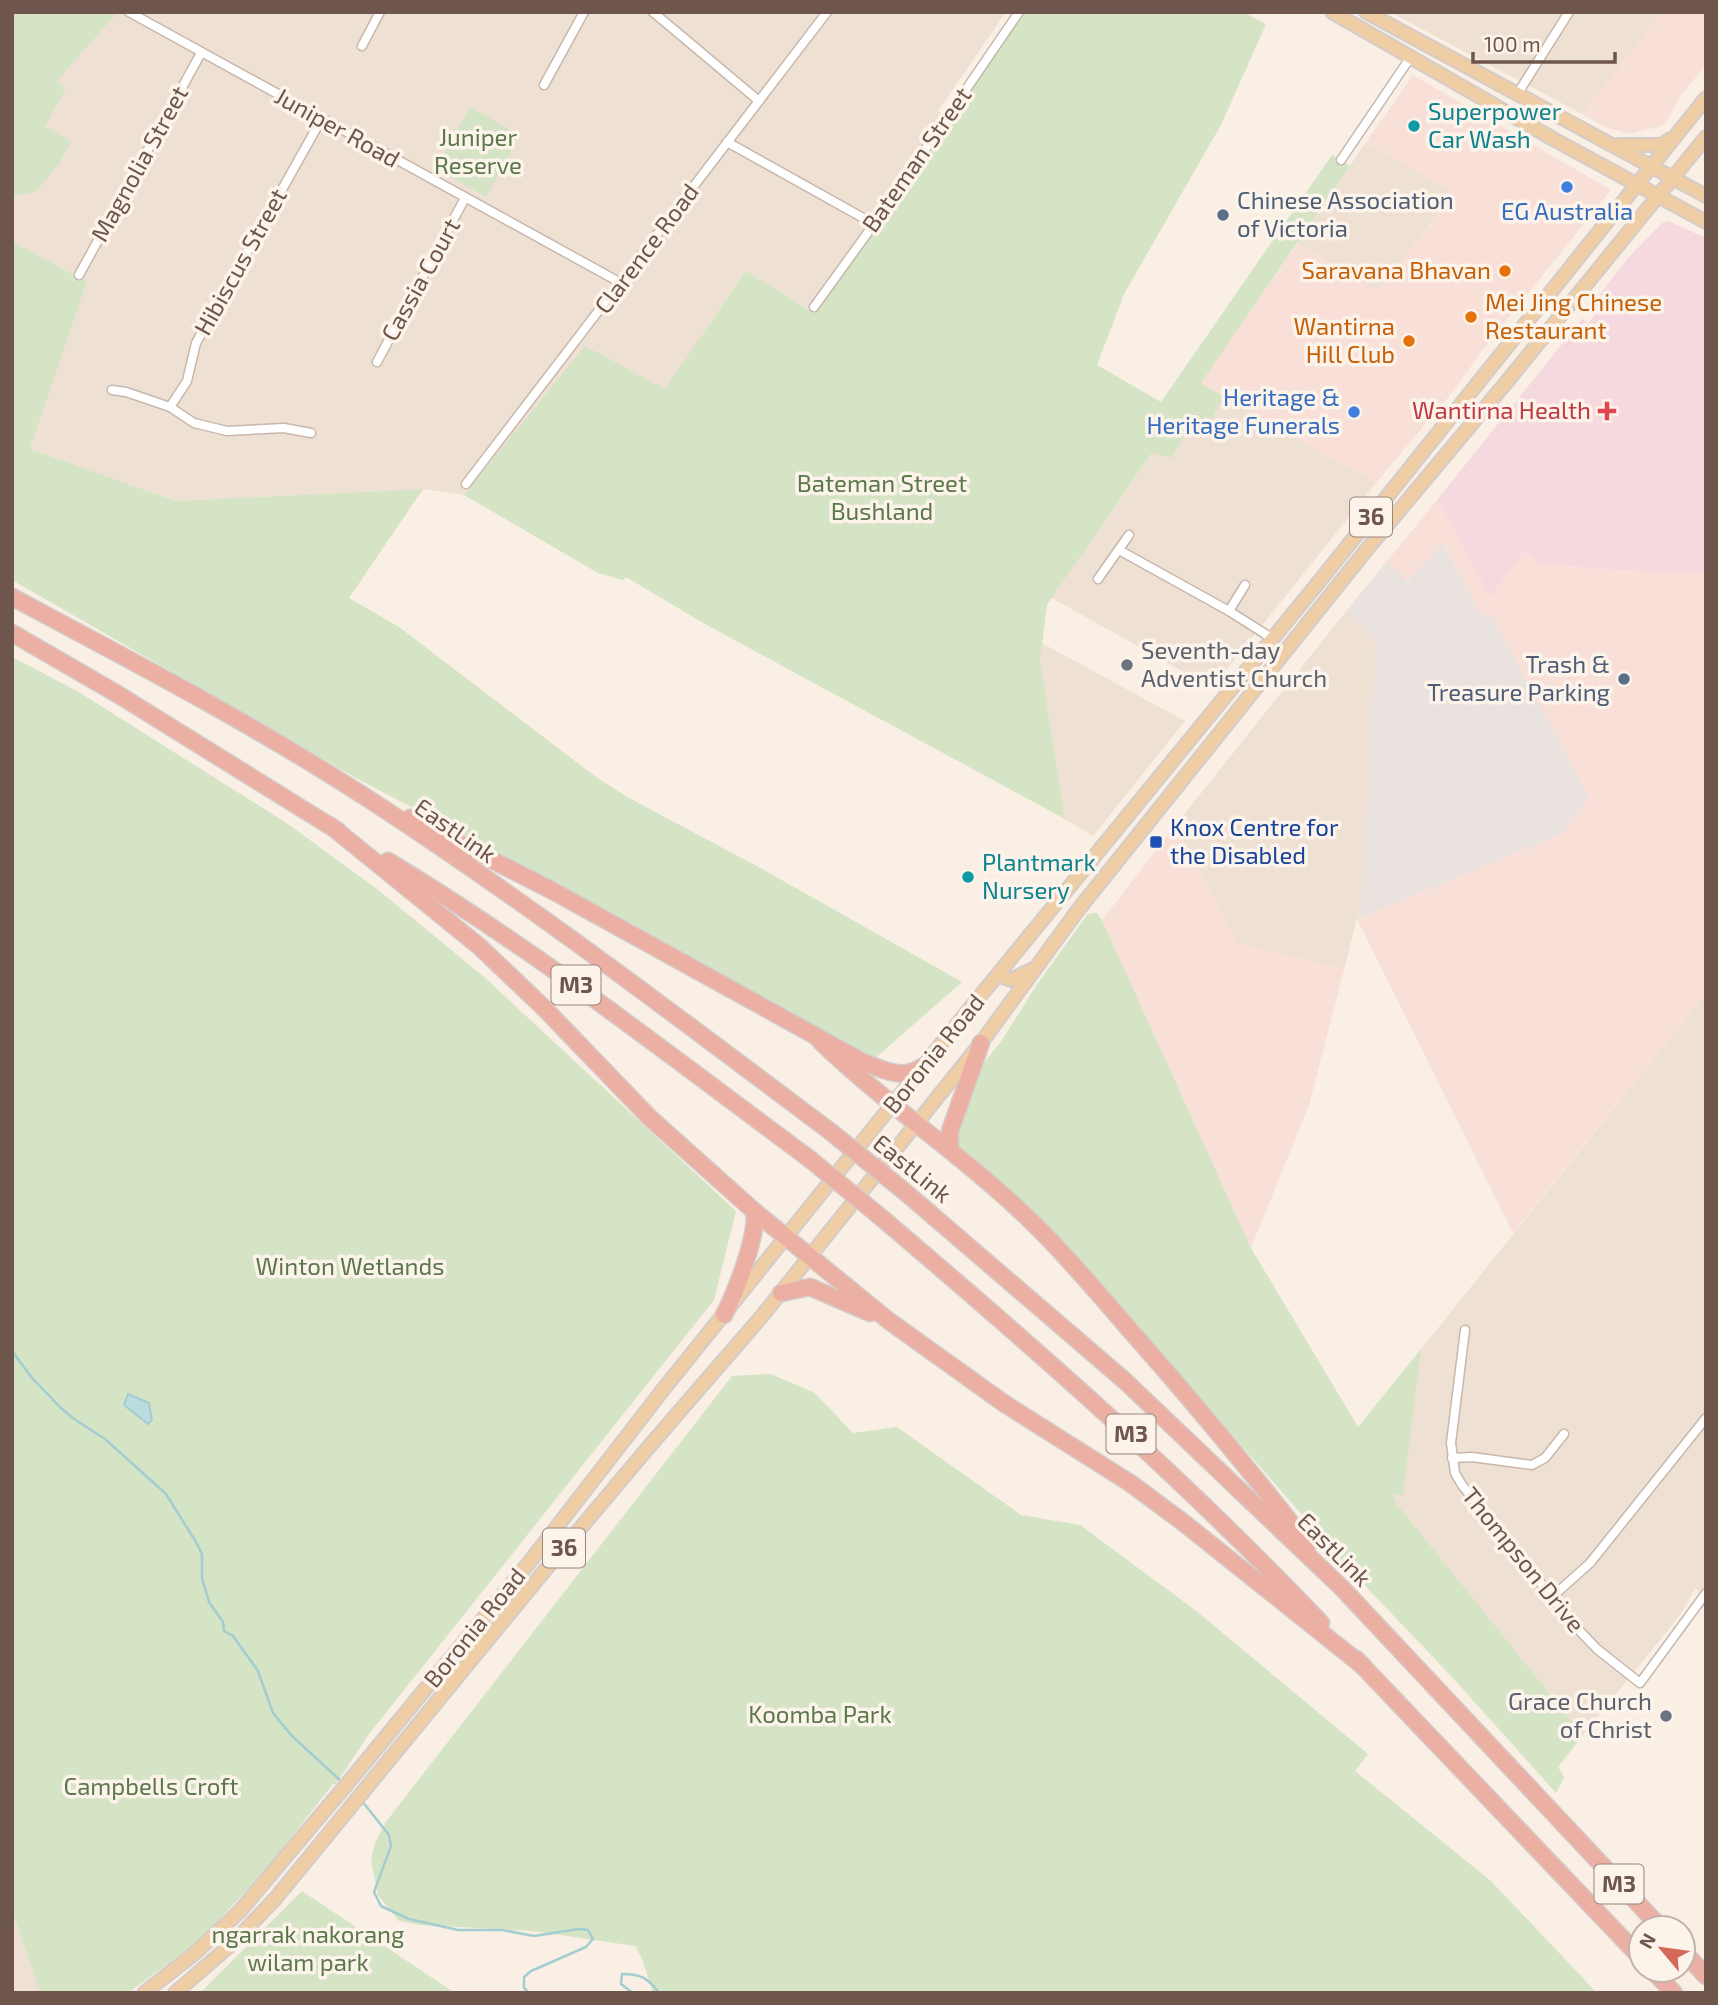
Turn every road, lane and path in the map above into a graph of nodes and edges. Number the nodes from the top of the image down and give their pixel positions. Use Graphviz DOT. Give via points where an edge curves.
graph roads {
  1 [pos="129,12"];
  2 [pos="380,12"];
  3 [pos="584,12"];
  4 [pos="653,12"];
  5 [pos="827,12"];
  6 [pos="1019,12"];
  7 [pos="1332,12"];
  8 [pos="1366,12"];
  9 [pos="1569,12"];
  10 [pos="362,46"];
  11 [pos="201,53"];
  12 [pos="1410,58"];
  13 [pos="544,85"];
  14 [pos="1518,93"];
  15 [pos="1706,98"];
  16 [pos="759,100"];
  17 [pos="1507,111"];
  18 [pos="321,120"];
  19 [pos="1706,137"];
  20 [pos="1673,138"];
  21 [pos="727,142"];
  22 [pos="1614,145"];
  23 [pos="1341,160"];
  24 [pos="1651,166"];
  25 [pos="1673,178"];
  26 [pos="1636,184"];
  27 [pos="1659,196"];
  28 [pos="1706,196"];
  29 [pos="465,198"];
  30 [pos="1706,222"];
  31 [pos="874,224"];
  32 [pos="79,275"];
  33 [pos="621,283"];
  34 [pos="814,307"];
  35 [pos="377,362"];
  36 [pos="1489,369"];
  37 [pos="1505,384"];
  38 [pos="112,390"];
  39 [pos="170,407"];
  40 [pos="311,433"];
  41 [pos="466,485"];
  42 [pos="1129,534"];
  43 [pos="1119,550"];
  44 [pos="1098,579"];
  45 [pos="1245,585"];
  46 [pos="12,597"];
  47 [pos="1229,611"];
  48 [pos="12,633"];
  49 [pos="1273,639"];
  50 [pos="1157,778"];
  51 [pos="1181,782"];
  52 [pos="366,798"];
  53 [pos="331,826"];
  54 [pos="1073,883"];
  55 [pos="1090,897"];
  56 [pos="1037,967"];
  57 [pos="998,975"];
  58 [pos="820,1041"];
  59 [pos="981,1043"];
  60 [pos="922,1067"];
  61 [pos="893,1103"];
  62 [pos="918,1123"];
  63 [pos="950,1149"];
  64 [pos="754,1211"];
  65 [pos="786,1237"];
  66 [pos="810,1257"];
  67 [pos="781,1293"];
  68 [pos="724,1315"];
  69 [pos="888,1321"];
  70 [pos="1465,1330"];
  71 [pos="1706,1418"];
  72 [pos="1564,1434"];
  73 [pos="1452,1458"];
  74 [pos="528,1564"];
  75 [pos="541,1576"];
  76 [pos="1342,1588"];
  77 [pos="1706,1592"];
  78 [pos="1552,1597"];
  79 [pos="1363,1667"];
  80 [pos="1648,1914"];
  81 [pos="1627,1943"];
  82 [pos="144,1993"];
  83 [pos="174,1993"];
  1 -- 11 [label="street, Juniper Road"];
  2 -- 10 [label="street"];
  3 -- 13 [label="street"];
  4 -- 16 [label="street"];
  5 -- 16 [label="street, Clarence Road"];
  6 -- 31 [label="street, Bateman Street"];
  7 -- 12 [label="main road"];
  8 -- 14 [label="main road"];
  9 -- 14 [label="street"];
  11 -- 18 [label="street, Juniper Road"];
  11 -- 32 [label="street, Magnolia Street"];
  12 -- 17 [label="main road"];
  12 -- 23 [label="street"];
  14 -- 17 [label="main road"];
  14 -- 22 [label="main road"];
  15 -- 20 [label="main road, Boronia Road"];
  16 -- 21 [label="street, Clarence Road"];
  17 -- 26 [label="main road"];
  18 -- 29 [label="street, Juniper Road"];
  18 -- 39 [label="street, Hibiscus Street" via="196,343 187,381"];
  19 -- 25 [label="main road, Boronia Road"];
  20 -- 22 [label="main road" via="1661,145"];
  20 -- 24 [label="main road, Boronia Road"];
  21 -- 31 [label="street"];
  21 -- 33 [label="street, Clarence Road"];
  22 -- 24 [label="main road"];
  24 -- 25 [label="main road"];
  24 -- 26 [label="main road, Boronia Road / 36"];
  25 -- 27 [label="main road, Boronia Road"];
  25 -- 28 [label="main road"];
  26 -- 27 [label="main road"];
  26 -- 36 [label="main road, Boronia Road / 36"];
  27 -- 30 [label="main road"];
  27 -- 37 [label="main road, Boronia Road / 36"];
  29 -- 33 [label="street, Juniper Road"];
  29 -- 35 [label="street, Cassia Court"];
  31 -- 34 [label="street, Bateman Street"];
  33 -- 41 [label="street, Clarence Road"];
  36 -- 37 [label="main road"];
  36 -- 49 [label="main road, Boronia Road / 36"];
  37 -- 51 [label="main road, Boronia Road / 36"];
  38 -- 39 [label="street"];
  39 -- 40 [label="street" via="194,423 226,431 284,428"];
  42 -- 43 [label="street"];
  43 -- 44 [label="street"];
  43 -- 47 [label="street"];
  45 -- 47 [label="street"];
  46 -- 52 [label="highway, EastLink / M3" via="180,686"];
  47 -- 49 [label="street"];
  48 -- 53 [label="highway, M3"];
  49 -- 50 [label="main road, Boronia Road / 36"];
  50 -- 51 [label="main road"];
  50 -- 54 [label="main road, Boronia Road / 36"];
  51 -- 55 [label="main road, Boronia Road / 36"];
  52 -- 58 [label="highway" via="553,891"];
  52 -- 76 [label="highway, EastLink / M3, bridge" via="564,934 904,1191 1125,1381"];
  53 -- 64 [label="highway" via="480,947 650,1118"];
  53 -- 79 [label="highway, M3, bridge" via="449,897 576,985 811,1160 1129,1432"];
  54 -- 55 [label="main road"];
  54 -- 57 [label="main road, Boronia Road / 36"];
  55 -- 56 [label="main road, Boronia Road / 36"];
  56 -- 57 [label="main road" via="1011,980"];
  56 -- 59 [label="main road, Boronia Road / 36"];
  57 -- 60 [label="main road, Boronia Road / 36"];
  58 -- 60 [label="highway" via="893,1073 908,1074"];
  58 -- 61 [label="highway"];
  59 -- 62 [label="main road, Boronia Road / 36"];
  59 -- 63 [label="highway" via="950,1131"];
  60 -- 61 [label="main road, Boronia Road / 36"];
  61 -- 62 [label="highway"];
  61 -- 65 [label="main road, Boronia Road / 36"];
  62 -- 63 [label="highway"];
  62 -- 66 [label="main road, Boronia Road / 36"];
  63 -- 76 [label="highway" via="1035,1224 1086,1279 1254,1475"];
  64 -- 65 [label="highway"];
  64 -- 68 [label="highway" via="755,1228"];
  65 -- 66 [label="highway"];
  65 -- 68 [label="main road, Boronia Road / 36"];
  66 -- 67 [label="main road, Boronia Road / 36"];
  66 -- 69 [label="highway"];
  67 -- 69 [label="highway" via="810,1287"];
  67 -- 75 [label="main road, Boronia Road / 36"];
  68 -- 74 [label="main road, Boronia Road / 36"];
  69 -- 79 [label="highway" via="1005,1404 1130,1483"];
  70 -- 73 [label="street, Thompson Drive"];
  71 -- 78 [label="street" via="1590,1563"];
  72 -- 73 [label="street" via="1545,1458 1532,1465"];
  73 -- 78 [label="street, Thompson Drive" via="1462,1485"];
  74 -- 75 [label="main road"];
  74 -- 82 [label="main road, Boronia Road / 36" via="240,1911"];
  75 -- 83 [label="main road, Boronia Road / 36" via="255,1922"];
  76 -- 80 [label="highway, EastLink / M3"];
  77 -- 78 [label="street, Thompson Drive" via="1640,1683 1593,1645"];
  79 -- 81 [label="highway, M3"];
}
